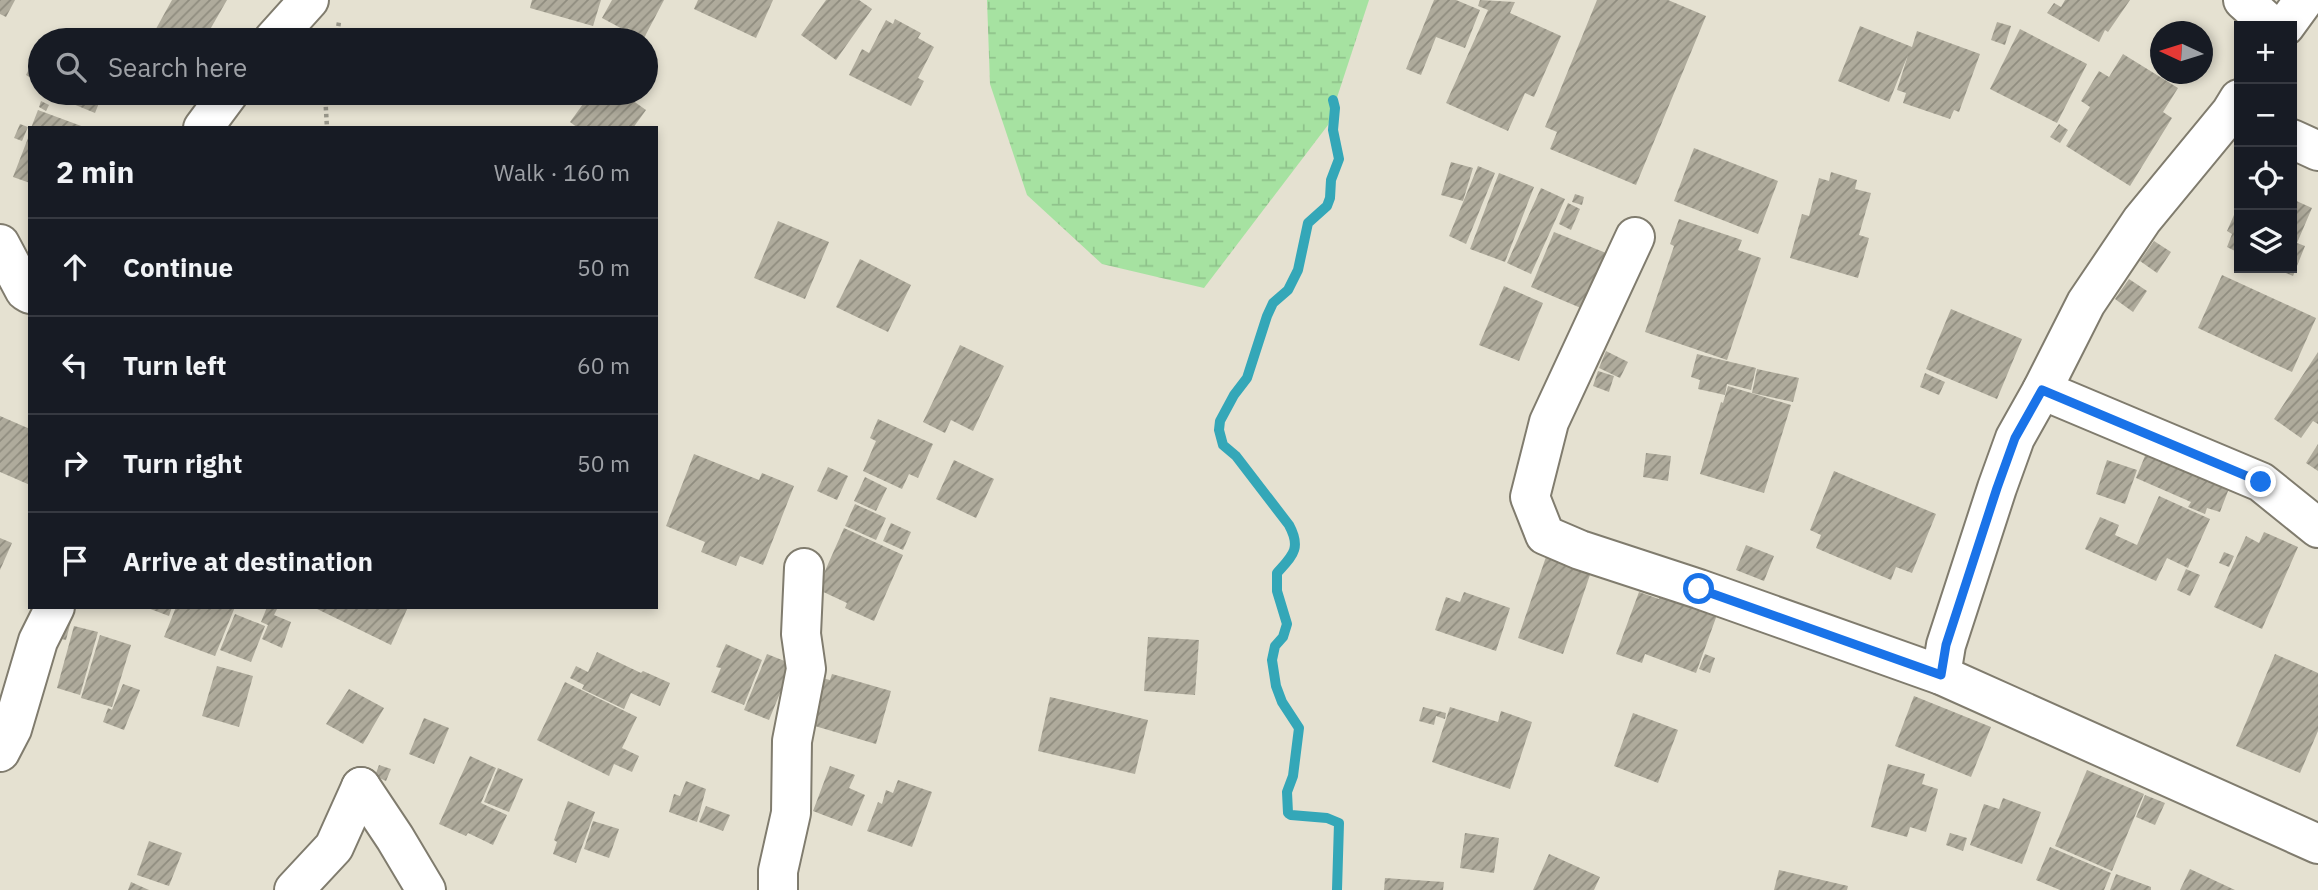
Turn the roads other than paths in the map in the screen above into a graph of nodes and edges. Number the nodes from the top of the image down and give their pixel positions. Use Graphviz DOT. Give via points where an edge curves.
graph roads {
  1 [pos="309,0"];
  2 [pos="2244,0"];
  3 [pos="2304,0"];
  4 [pos="2267,21"];
  5 [pos="2289,21"];
  6 [pos="283,28"];
  7 [pos="220,105"];
  8 [pos="2234,111"];
  9 [pos="205,126"];
  10 [pos="2297,141"];
  11 [pos="2318,151"];
  12 [pos="1635,237"];
  13 [pos="0,244"];
  14 [pos="21,296"];
  15 [pos="2042,390"];
  16 [pos="2318,528"];
  17 [pos="804,568"];
  18 [pos="54,609"];
  19 [pos="1941,675"];
  20 [pos="0,752"];
  21 [pos="2318,844"];
  22 [pos="294,890"];
  23 [pos="426,890"];
  24 [pos="778,890"];
  1 -- 6 [label="street"];
  2 -- 4 [label="street"];
  3 -- 5 [label="street"];
  7 -- 9 [label="street"];
  8 -- 15 [label="street" via="2142,220 2086,303"];
  10 -- 11 [label="street"];
  12 -- 19 [label="street" via="1549,422 1530,496 1545,535"];
  13 -- 14 [label="street"];
  15 -- 16 [label="street" via="2261,482"];
  15 -- 19 [label="street" via="2015,438 1997,488 1946,645"];
  17 -- 24 [label="street" via="801,634 806,669 792,741 791,813"];
  18 -- 20 [label="street" via="38,641 12,729"];
  19 -- 21 [label="street"];
  22 -- 23 [label="street" via="334,847 361,788"];
}
